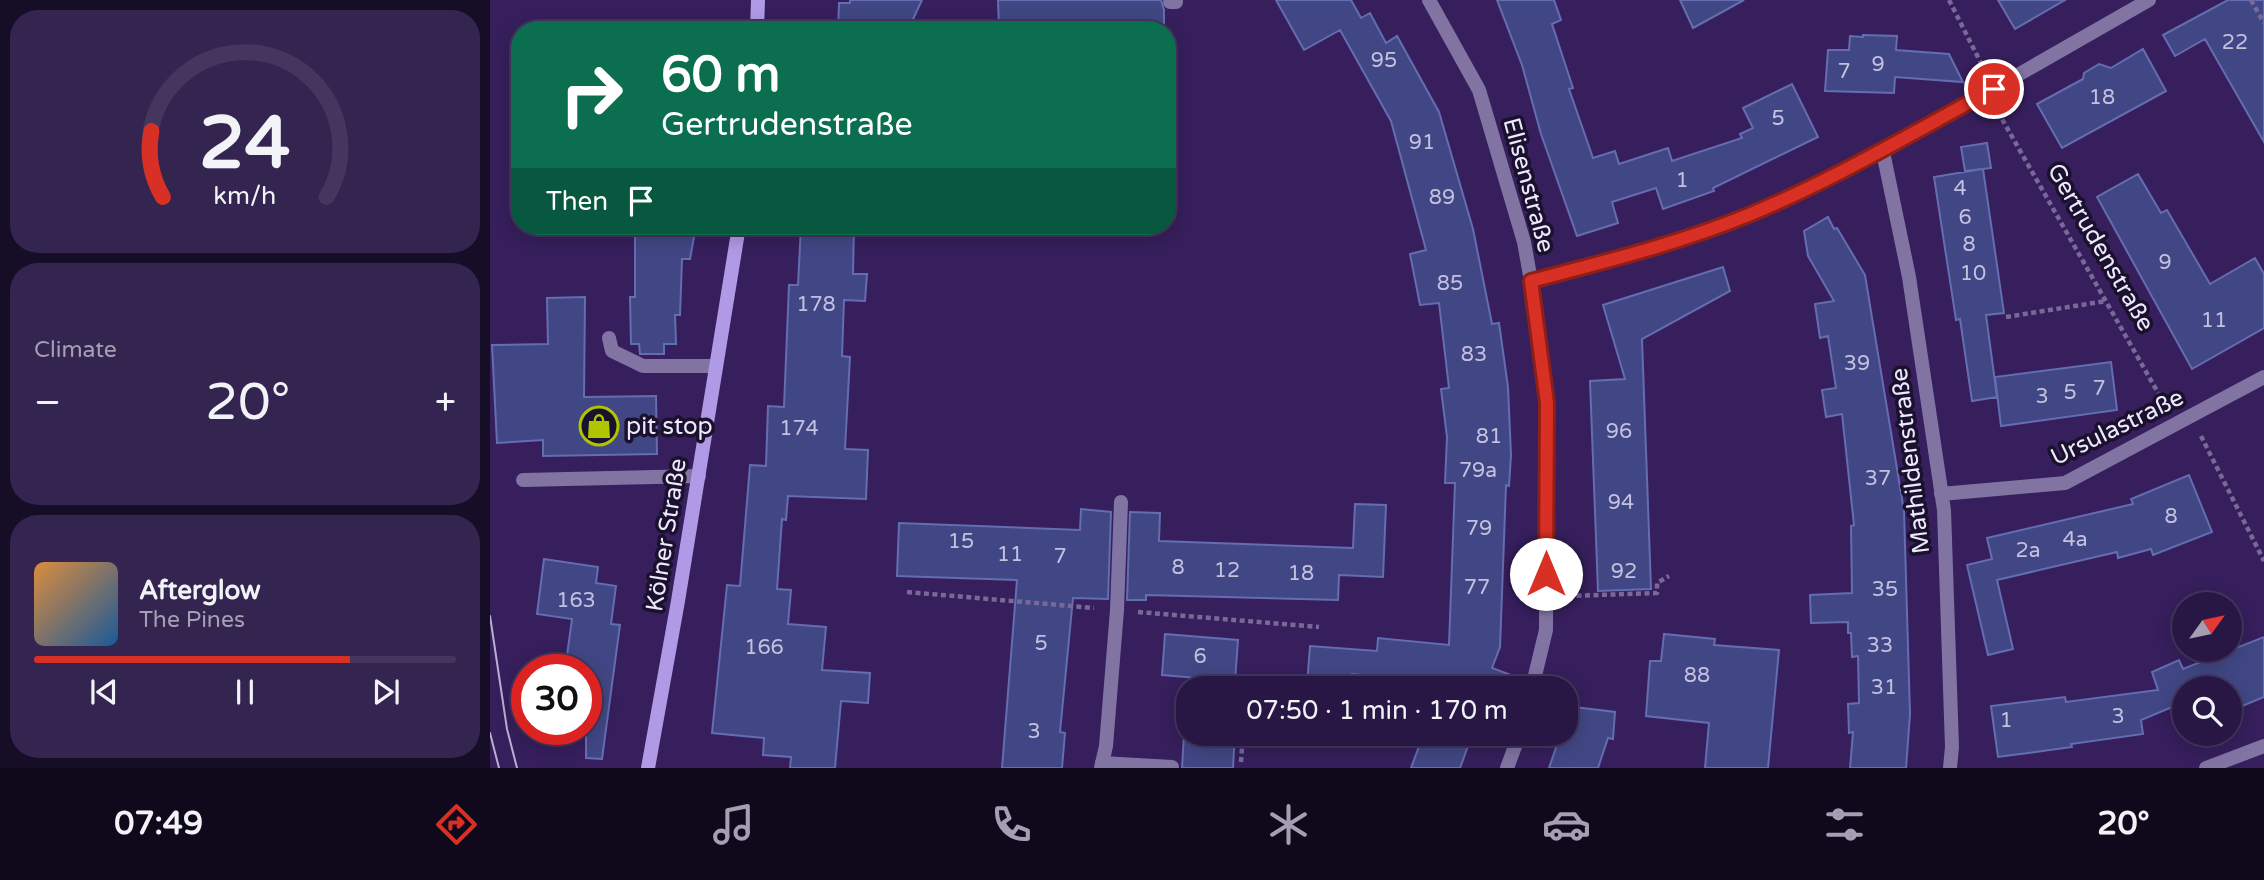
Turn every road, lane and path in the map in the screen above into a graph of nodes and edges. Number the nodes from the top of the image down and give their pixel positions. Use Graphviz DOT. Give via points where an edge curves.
graph roads {
  1 [pos="758,0"];
  2 [pos="1429,0"];
  3 [pos="1949,0"];
  4 [pos="2150,0"];
  5 [pos="2251,0"];
  6 [pos="757,21"];
  7 [pos="2264,23"];
  8 [pos="1990,91"];
  9 [pos="1883,152"];
  10 [pos="738,235"];
  11 [pos="1531,281"];
  12 [pos="2106,301"];
  13 [pos="2006,317"];
  14 [pos="609,338"];
  15 [pos="716,366"];
  16 [pos="2264,377"];
  17 [pos="2191,416"];
  18 [pos="2175,424"];
  19 [pos="699,476"];
  20 [pos="523,480"];
  21 [pos="1941,494"];
  22 [pos="1121,502"];
  23 [pos="2264,561"];
  24 [pos="1669,576"];
  25 [pos="1546,597"];
  26 [pos="1535,676"];
  27 [pos="1242,746"];
  28 [pos="1515,746"];
  29 [pos="2264,746"];
  30 [pos="1241,762"];
  31 [pos="1102,766"];
  32 [pos="1172,767"];
  33 [pos="648,768"];
  34 [pos="1507,768"];
  35 [pos="1950,768"];
  36 [pos="2206,768"];
  1 -- 6 [label="main road"];
  2 -- 11 [label="street, Elisenstraße" via="1479,90"];
  3 -- 8 [label="path, Gertrudenstraße"];
  4 -- 8 [label="street"];
  5 -- 7 [label="path"];
  8 -- 9 [label="street"];
  8 -- 12 [label="path, Gertrudenstraße"];
  9 -- 11 [label="street" via="1746,216 1647,250"];
  9 -- 21 [label="street, Mathildenstraße" via="1909,277"];
  10 -- 15 [label="main road, Kölner Straße"];
  11 -- 25 [label="street, Elisenstraße" via="1547,403"];
  12 -- 13 [label="path"];
  12 -- 18 [label="path, Gertrudenstraße"];
  14 -- 15 [label="street" via="611,351 643,366"];
  15 -- 19 [label="main road, Kölner Straße"];
  16 -- 17 [label="street, Ursulastraße"];
  17 -- 18 [label="street, Ursulastraße"];
  17 -- 23 [label="path"];
  18 -- 21 [label="street, Ursulastraße" via="2065,483"];
  19 -- 20 [label="street"];
  19 -- 33 [label="main road, Kölner Straße"];
  21 -- 35 [label="street, Mathildenstraße"];
  22 -- 31 [label="street" via="1117,610"];
  24 -- 25 [label="path" via="1657,583 1657,593"];
  25 -- 26 [label="street, Elisenstraße" via="1546,630"];
  27 -- 30 [label="path"];
  28 -- 34 [label="street"];
  29 -- 36 [label="street"];
  31 -- 32 [label="street"];
}
